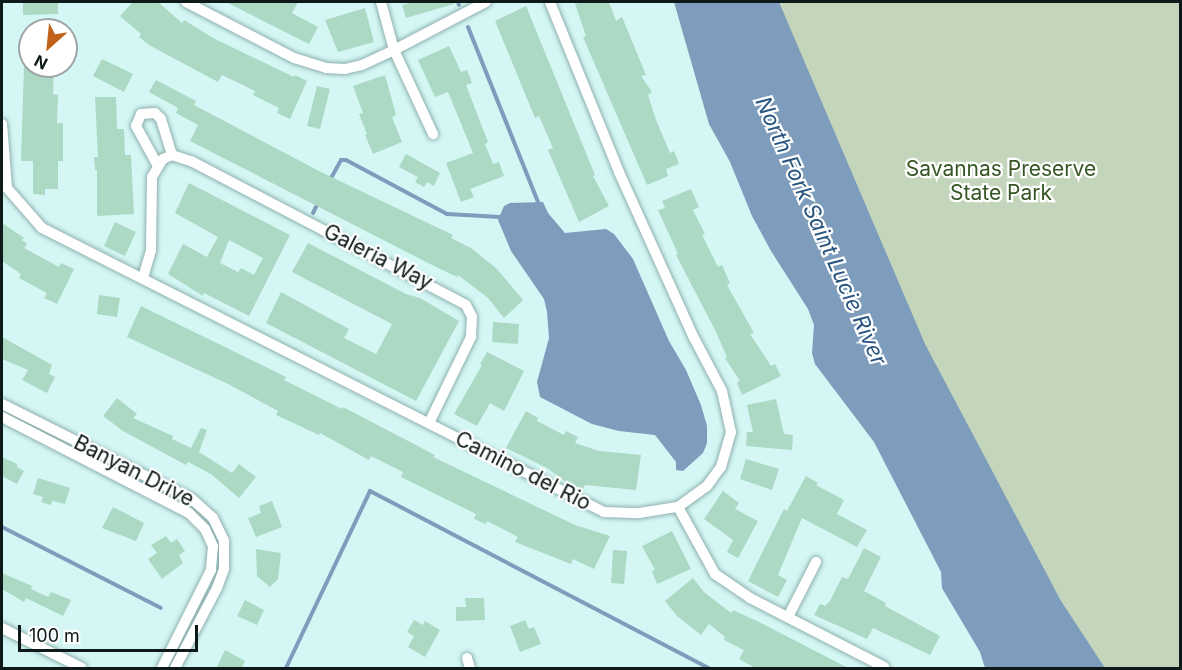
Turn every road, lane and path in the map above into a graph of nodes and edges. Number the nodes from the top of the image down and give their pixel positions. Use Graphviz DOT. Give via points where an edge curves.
graph roads {
  1 [pos="186,2"];
  2 [pos="381,2"];
  3 [pos="486,2"];
  4 [pos="550,2"];
  5 [pos="394,50"];
  6 [pos="2,124"];
  7 [pos="433,134"];
  8 [pos="172,155"];
  9 [pos="158,166"];
  10 [pos="4,189"];
  11 [pos="143,278"];
  12 [pos="2,404"];
  13 [pos="2,417"];
  14 [pos="429,423"];
  15 [pos="52,429"];
  16 [pos="47,440"];
  17 [pos="202,507"];
  18 [pos="678,507"];
  19 [pos="193,516"];
  20 [pos="816,562"];
  21 [pos="788,617"];
  22 [pos="2,628"];
  23 [pos="181,631"];
  24 [pos="192,636"];
  25 [pos="884,667"];
  26 [pos="82,669"];
  27 [pos="162,669"];
  28 [pos="175,669"];
  1 -- 5 [label="street" via="315,65 353,68"];
  2 -- 5 [label="street"];
  3 -- 5 [label="street"];
  4 -- 18 [label="street, Camino del Rio" via="619,172 722,391 731,432 721,467 706,486"];
  5 -- 7 [label="street"];
  6 -- 10 [label="street, Camino del Rio"];
  8 -- 9 [label="street"];
  8 -- 9 [label="street" via="161,119 155,113 141,114 135,126"];
  8 -- 14 [label="street, Galeria Way" via="191,161 466,305 472,317 468,345"];
  9 -- 11 [label="street" via="152,177 151,250"];
  10 -- 11 [label="street, Camino del Rio" via="42,228"];
  11 -- 14 [label="street, Camino del Rio"];
  12 -- 15 [label="street, Banyan Drive"];
  13 -- 16 [label="street, Banyan Drive"];
  14 -- 18 [label="street, Camino del Rio" via="604,512 639,513"];
  15 -- 16 [label="street"];
  15 -- 17 [label="street, Banyan Drive"];
  16 -- 19 [label="street, Banyan Drive"];
  17 -- 19 [label="street"];
  17 -- 24 [label="street, Banyan Drive" via="221,534 225,560 217,588"];
  18 -- 21 [label="street" via="715,574"];
  19 -- 23 [label="street, Banyan Drive" via="211,540 213,558 206,583"];
  20 -- 21 [label="street"];
  21 -- 25 [label="street"];
  22 -- 26 [label="street"];
  23 -- 24 [label="street"];
  23 -- 27 [label="street, Banyan Drive"];
  24 -- 28 [label="street, Banyan Drive"];
}
